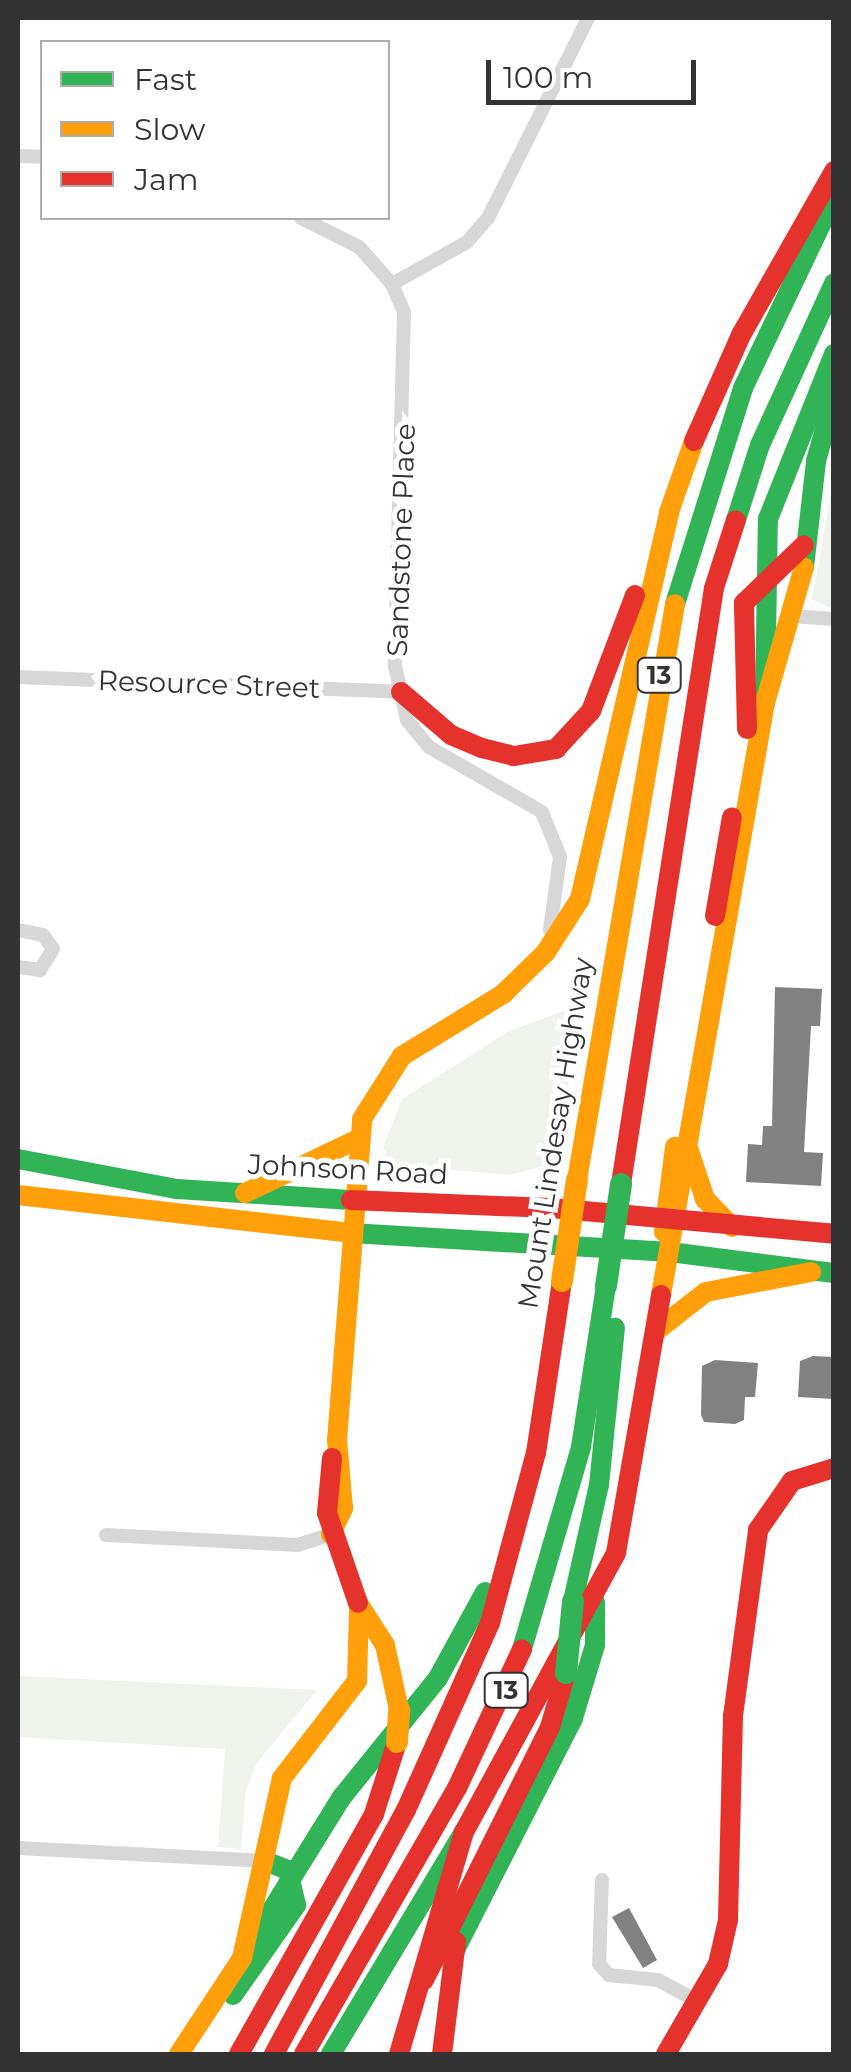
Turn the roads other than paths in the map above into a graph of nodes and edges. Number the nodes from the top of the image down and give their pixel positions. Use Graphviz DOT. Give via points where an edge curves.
graph roads {
  1 [pos="588,18"];
  2 [pos="834,171"];
  3 [pos="834,197"];
  4 [pos="305,220"];
  5 [pos="834,283"];
  6 [pos="392,284"];
  7 [pos="834,354"];
  8 [pos="834,397"];
  9 [pos="834,448"];
  10 [pos="817,476"];
  11 [pos="669,512"];
  12 [pos="804,546"];
  13 [pos="766,579"];
  14 [pos="791,616"];
  15 [pos="834,619"];
  16 [pos="18,677"];
  17 [pos="401,692"];
  18 [pos="765,703"];
  19 [pos="18,930"];
  20 [pos="546,952"];
  21 [pos="18,967"];
  22 [pos="356,1140"];
  23 [pos="688,1148"];
  24 [pos="18,1159"];
  25 [pos="245,1193"];
  26 [pos="18,1195"];
  27 [pos="351,1200"];
  28 [pos="669,1221"];
  29 [pos="732,1227"];
  30 [pos="350,1234"];
  31 [pos="834,1234"];
  32 [pos="670,1252"];
  33 [pos="824,1272"];
  34 [pos="606,1286"];
  35 [pos="656,1331"];
  36 [pos="834,1468"];
  37 [pos="331,1534"];
  38 [pos="106,1535"];
  39 [pos="512,1544"];
  40 [pos="358,1602"];
  41 [pos="584,1602"];
  42 [pos="464,1832"];
  43 [pos="18,1848"];
  44 [pos="264,1860"];
  45 [pos="294,1880"];
  46 [pos="602,1880"];
  47 [pos="458,1908"];
  48 [pos="454,1950"];
  49 [pos="242,1958"];
  50 [pos="424,1980"];
  51 [pos="699,2002"];
  52 [pos="180,2054"];
  53 [pos="194,2054"];
  54 [pos="239,2054"];
  55 [pos="274,2054"];
  56 [pos="304,2054"];
  57 [pos="331,2054"];
  58 [pos="400,2054"];
  59 [pos="442,2054"];
  60 [pos="666,2054"];
  61 [pos="679,2054"];
  1 -- 6 [label="street" via="488,218 468,242"];
  2 -- 11 [label="main road" via="741,335"];
  3 -- 39 [label="main road, Mount Lindesay Highway / 13, bridge" via="743,388 682,565"];
  4 -- 6 [label="street, Sandstone Place" via="359,247"];
  5 -- 34 [label="main road, 13, bridge" via="760,445 714,588"];
  6 -- 17 [label="street, Sandstone Place" via="407,330"];
  7 -- 13 [label="main road" via="772,504"];
  8 -- 10 [label="main road"];
  9 -- 10 [label="main road"];
  10 -- 12 [label="main road"];
  11 -- 17 [label="main road" via="591,712 556,749 514,756 482,748 451,734"];
  11 -- 20 [label="main road, Mount Lindesay Highway" via="580,899"];
  12 -- 13 [label="main road"];
  12 -- 14 [label="main road"];
  13 -- 18 [label="main road"];
  13 -- 28 [label="main road" via="744,603 750,708"];
  14 -- 15 [label="street"];
  14 -- 18 [label="main road"];
  16 -- 17 [label="street, Resource Street"];
  17 -- 20 [label="street, Sandstone Place" via="407,720 430,747 516,792 549,824 561,873"];
  18 -- 23 [label="main road"];
  19 -- 21 [label="street" via="43,935 53,949 40,970"];
  20 -- 22 [label="main road, Mount Lindesay Highway" via="503,994 402,1056 368,1103"];
  22 -- 25 [label="main road"];
  22 -- 27 [label="main road, Mount Lindesay Highway"];
  23 -- 28 [label="main road"];
  23 -- 29 [label="main road" via="705,1199"];
  24 -- 25 [label="main road, Johnson Road"];
  25 -- 27 [label="main road, Johnson Road"];
  26 -- 30 [label="main road"];
  27 -- 28 [label="main road, Johnson Road"];
  27 -- 30 [label="main road, Mount Lindesay Highway"];
  28 -- 29 [label="main road, Johnson Road"];
  28 -- 32 [label="main road"];
  29 -- 31 [label="main road, Johnson Road"];
  30 -- 32 [label="main road"];
  30 -- 37 [label="main road, Mount Lindesay Highway" via="337,1440 327,1472"];
  32 -- 33 [label="main road"];
  32 -- 35 [label="main road"];
  33 -- 35 [label="main road" via="706,1292"];
  34 -- 41 [label="main road" via="616,1303 609,1416"];
  34 -- 56 [label="main road, 13" via="572,1489 533,1626 465,1772"];
  35 -- 41 [label="main road" via="626,1517"];
  36 -- 51 [label="main road" via="792,1481 758,1530 733,1716 728,1920"];
  37 -- 38 [label="street" via="298,1545"];
  37 -- 40 [label="main road, Mount Lindesay Highway"];
  39 -- 45 [label="main road" via="438,1678 342,1797"];
  39 -- 55 [label="main road, Mount Lindesay Highway / 13" via="454,1708"];
  40 -- 44 [label="main road" via="364,1650 357,1681 282,1778"];
  40 -- 54 [label="main road, bridge" via="385,1645 398,1742 374,1814"];
  41 -- 42 [label="main road"];
  41 -- 47 [label="main road, bridge" via="550,1727"];
  41 -- 48 [label="main road" via="595,1645 577,1708"];
  42 -- 50 [label="main road"];
  42 -- 57 [label="main road"];
  43 -- 44 [label="street"];
  44 -- 45 [label="main road"];
  44 -- 49 [label="main road"];
  45 -- 49 [label="main road"];
  45 -- 53 [label="main road" via="294,1912"];
  46 -- 51 [label="street" via="599,1964 608,1974 658,1980"];
  47 -- 48 [label="main road"];
  47 -- 50 [label="main road"];
  48 -- 59 [label="main road"];
  49 -- 52 [label="main road"];
  50 -- 58 [label="main road"];
  51 -- 60 [label="main road"];
  51 -- 61 [label="main road"];
}
